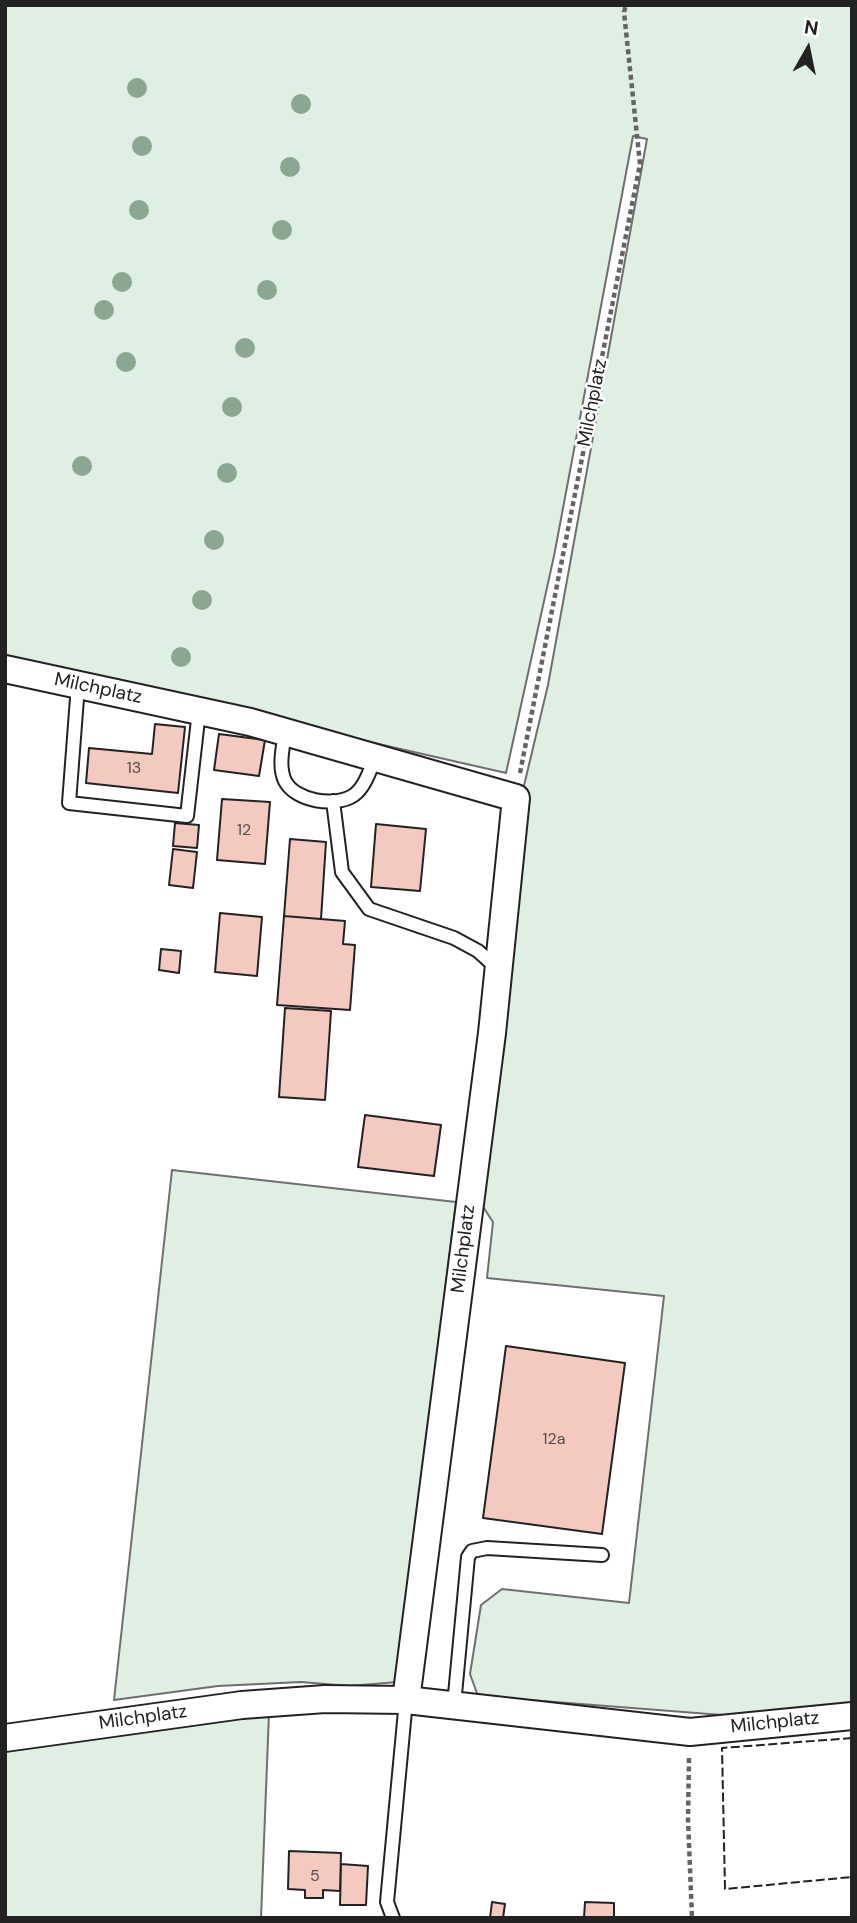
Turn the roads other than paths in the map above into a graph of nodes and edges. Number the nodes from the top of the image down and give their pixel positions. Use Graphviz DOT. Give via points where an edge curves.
graph roads {
  1 [pos="5,669"];
  2 [pos="78,685"];
  3 [pos="199,711"];
  4 [pos="285,732"];
  5 [pos="375,758"];
  6 [pos="333,801"];
  7 [pos="498,968"];
  8 [pos="601,1555"];
  9 [pos="406,1700"];
  10 [pos="454,1705"];
  11 [pos="852,1716"];
  12 [pos="5,1738"];
  13 [pos="393,1918"];
  1 -- 2 [label="street, Milchplatz"];
  2 -- 3 [label="street, Milchplatz"];
  2 -- 3 [label="lane" via="69,803 187,816"];
  3 -- 4 [label="street, Milchplatz"];
  4 -- 5 [label="street, Milchplatz"];
  4 -- 6 [label="lane" via="281,765 285,781 295,793"];
  5 -- 6 [label="lane" via="355,795"];
  5 -- 7 [label="street, Milchplatz" via="516,798"];
  6 -- 7 [label="lane" via="342,872 369,909 454,938"];
  7 -- 9 [label="street, Milchplatz"];
  8 -- 10 [label="lane" via="487,1548 469,1554"];
  9 -- 10 [label="street, Milchplatz"];
  9 -- 12 [label="street, Milchplatz" via="242,1705"];
  9 -- 13 [label="lane" via="387,1902"];
  10 -- 11 [label="street, Milchplatz" via="690,1732"];
}
